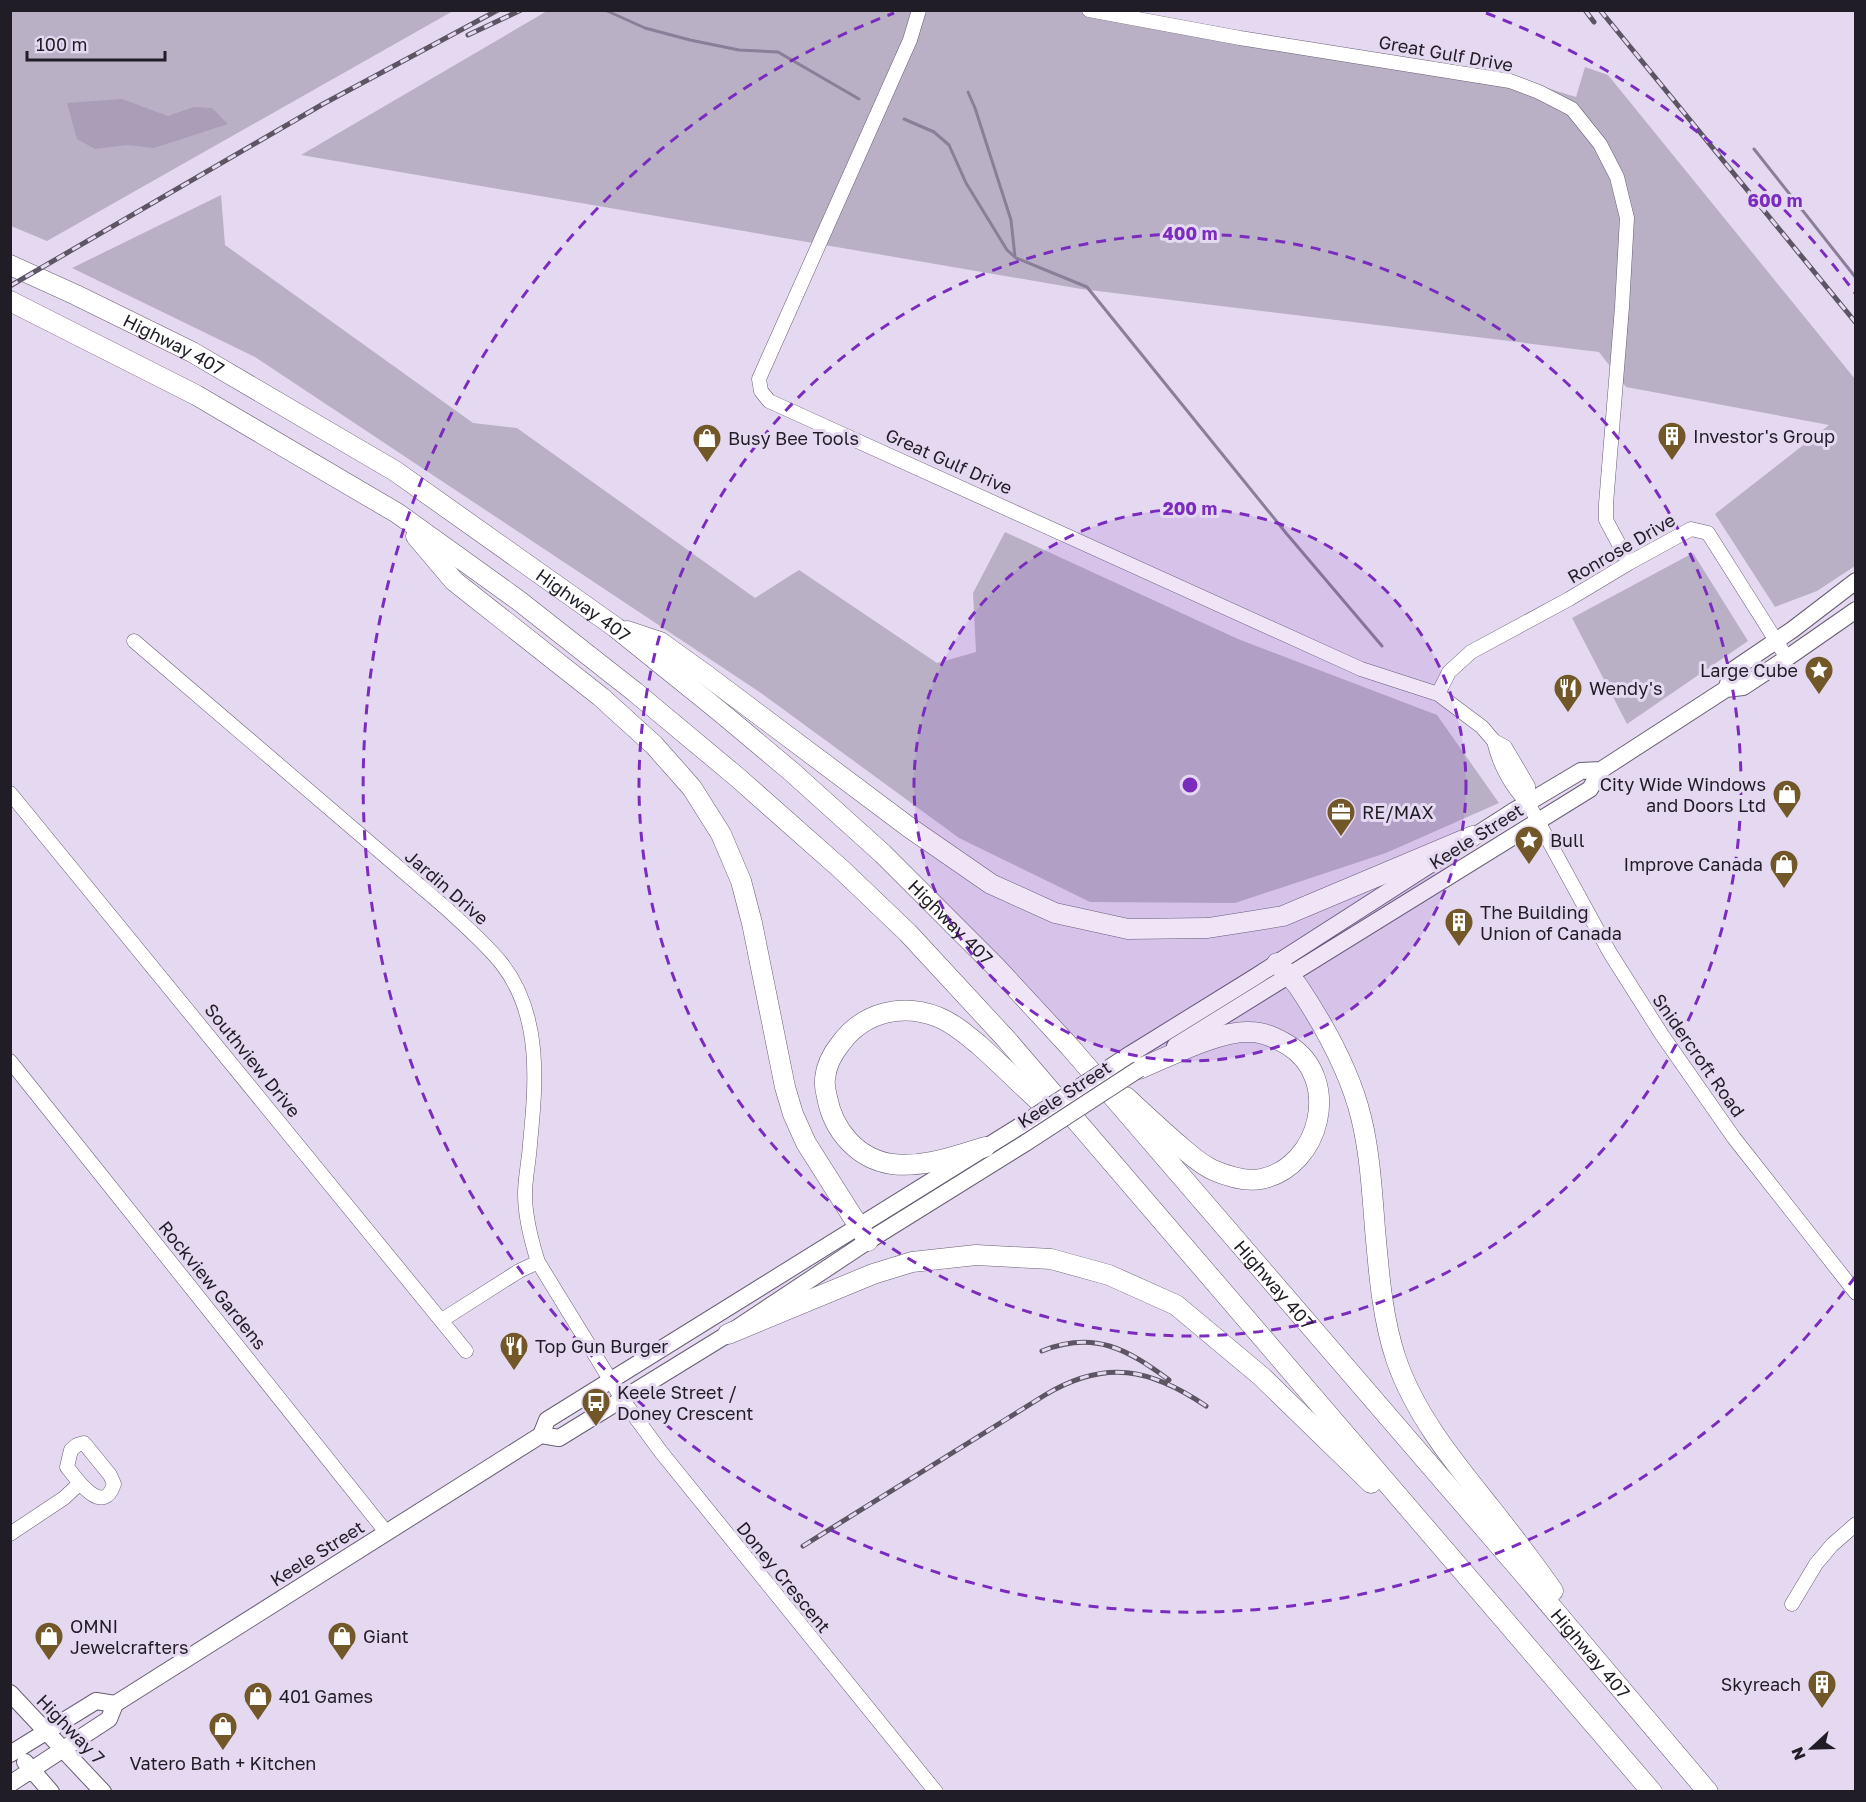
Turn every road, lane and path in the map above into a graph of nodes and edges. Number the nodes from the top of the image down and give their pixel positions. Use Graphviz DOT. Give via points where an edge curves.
graph roads {
  1 [pos="919,10"];
  2 [pos="1089,10"];
  3 [pos="10,265"];
  4 [pos="10,301"];
  5 [pos="397,513"];
  6 [pos="1629,563"];
  7 [pos="1856,581"];
  8 [pos="1856,610"];
  9 [pos="615,627"];
  10 [pos="1776,640"];
  11 [pos="134,641"];
  12 [pos="1787,658"];
  13 [pos="1726,689"];
  14 [pos="1438,694"];
  15 [pos="1601,770"];
  16 [pos="10,793"];
  17 [pos="1528,803"];
  18 [pos="1537,821"];
  19 [pos="1473,836"];
  20 [pos="1283,969"];
  21 [pos="1070,1047"];
  22 [pos="10,1061"];
  23 [pos="1134,1062"];
  24 [pos="985,1147"];
  25 [pos="1121,1173"];
  26 [pos="863,1234"];
  27 [pos="538,1262"];
  28 [pos="1856,1293"];
  29 [pos="442,1320"];
  30 [pos="728,1334"];
  31 [pos="466,1351"];
  32 [pos="611,1380"];
  33 [pos="622,1399"];
  34 [pos="541,1435"];
  35 [pos="80,1483"];
  36 [pos="1856,1524"];
  37 [pos="386,1532"];
  38 [pos="10,1534"];
  39 [pos="1457,1566"];
  40 [pos="1792,1604"];
  41 [pos="10,1693"];
  42 [pos="115,1704"];
  43 [pos="1635,1705"];
  44 [pos="48,1731"];
  45 [pos="64,1749"];
  46 [pos="12,1750"];
  47 [pos="32,1770"];
  48 [pos="10,1784"];
  49 [pos="51,1791"];
  50 [pos="103,1791"];
  51 [pos="936,1791"];
  52 [pos="1652,1791"];
  53 [pos="1708,1791"];
  1 -- 14 [label="street, Great Gulf Drive" via="910,40 759,379 761,391 769,401 1361,669"];
  2 -- 6 [label="street, Great Gulf Drive" via="1510,81 1572,109 1600,144 1613,169 1628,218 1606,520"];
  3 -- 9 [label="highway, Highway 407" via="192,352 395,471"];
  4 -- 5 [label="highway, Highway 407" via="196,395"];
  5 -- 25 [label="highway, Highway 407" via="518,600 635,692 841,869 971,1000"];
  5 -- 26 [label="highway" via="454,581 601,697 654,745 692,788 721,834 741,881 793,1114 806,1143"];
  6 -- 10 [label="street, Ronrose Drive" via="1691,529 1708,533"];
  6 -- 14 [label="street, Ronrose Drive" via="1471,652 1449,672"];
  7 -- 10 [label="main road, Keele Street"];
  8 -- 12 [label="main road, Keele Street"];
  9 -- 19 [label="highway" via="660,642 991,884 1055,913 1128,929 1208,928 1283,916"];
  9 -- 21 [label="highway, Highway 407" via="775,758 883,854"];
  10 -- 12 [label="street, Ronrose Drive"];
  10 -- 13 [label="main road, Keele Street" via="1734,670"];
  11 -- 27 [label="street, Jardin Drive" via="476,935 502,965 522,1000 534,1053 534,1109 525,1203"];
  12 -- 13 [label="main road, Keele Street" via="1743,687"];
  13 -- 15 [label="main road, Keele Street"];
  14 -- 17 [label="street, Great Gulf Drive" via="1482,727 1494,741 1517,793"];
  15 -- 17 [label="main road, Keele Street" via="1581,771"];
  15 -- 18 [label="main road, Keele Street" via="1590,789"];
  16 -- 29 [label="street, Southview Drive"];
  17 -- 18 [label="street, Snidercroft Road"];
  17 -- 19 [label="main road, Keele Street"];
  18 -- 20 [label="main road, Keele Street"];
  18 -- 28 [label="street, Snidercroft Road" via="1610,953 1662,1035 1734,1138"];
  19 -- 20 [label="main road, Keele Street"];
  20 -- 23 [label="main road, Keele Street"];
  20 -- 43 [label="highway" via="1297,984 1318,1020 1353,1090 1371,1181 1387,1328 1409,1390 1451,1458"];
  21 -- 23 [label="highway" via="1193,1158 1211,1169 1233,1177 1261,1179 1288,1167 1310,1144 1318,1113 1318,1086 1305,1060 1277,1038 1236,1032"];
  21 -- 43 [label="highway, Highway 407"];
  22 -- 37 [label="street, Rockview Gardens"];
  23 -- 24 [label="main road, Keele Street, bridge"];
  23 -- 26 [label="main road, Keele Street, bridge" via="1027,1142"];
  24 -- 25 [label="highway" via="915,1164 891,1164 866,1156 844,1138 830,1112 824,1081 831,1056 850,1031 875,1015 900,1010 921,1011 940,1018 1001,1064"];
  24 -- 26 [label="main road, Keele Street"];
  25 -- 39 [label="highway, Highway 407"];
  26 -- 30 [label="main road, Keele Street"];
  26 -- 32 [label="main road, Keele Street"];
  27 -- 29 [label="street"];
  27 -- 32 [label="street, Jardin Drive"];
  29 -- 31 [label="street, Southview Drive"];
  30 -- 33 [label="main road, Keele Street"];
  30 -- 39 [label="highway" via="864,1278 912,1263 976,1255 1051,1259 1109,1275 1176,1305 1252,1369"];
  32 -- 33 [label="street, Doney Crescent"];
  32 -- 34 [label="main road, Keele Street" via="547,1420"];
  33 -- 34 [label="main road, Keele Street" via="559,1438"];
  33 -- 51 [label="street, Doney Crescent" via="673,1469"];
  34 -- 37 [label="main road, Keele Street"];
  35 -- 38 [label="street"];
  36 -- 40 [label="street" via="1816,1564"];
  37 -- 42 [label="main road, Keele Street"];
  39 -- 52 [label="highway, Highway 407"];
  41 -- 44 [label="main road, Highway 7"];
  42 -- 44 [label="main road, Keele Street" via="96,1701"];
  42 -- 45 [label="main road, Keele Street" via="109,1719"];
  43 -- 53 [label="highway, Highway 407"];
  44 -- 45 [label="main road, Highway 7"];
  44 -- 46 [label="main road, Keele Street"];
  45 -- 47 [label="main road, Keele Street"];
  45 -- 50 [label="main road, Highway 7"];
  46 -- 47 [label="main road"];
  47 -- 48 [label="main road, Keele Street"];
  47 -- 49 [label="main road"];
}
